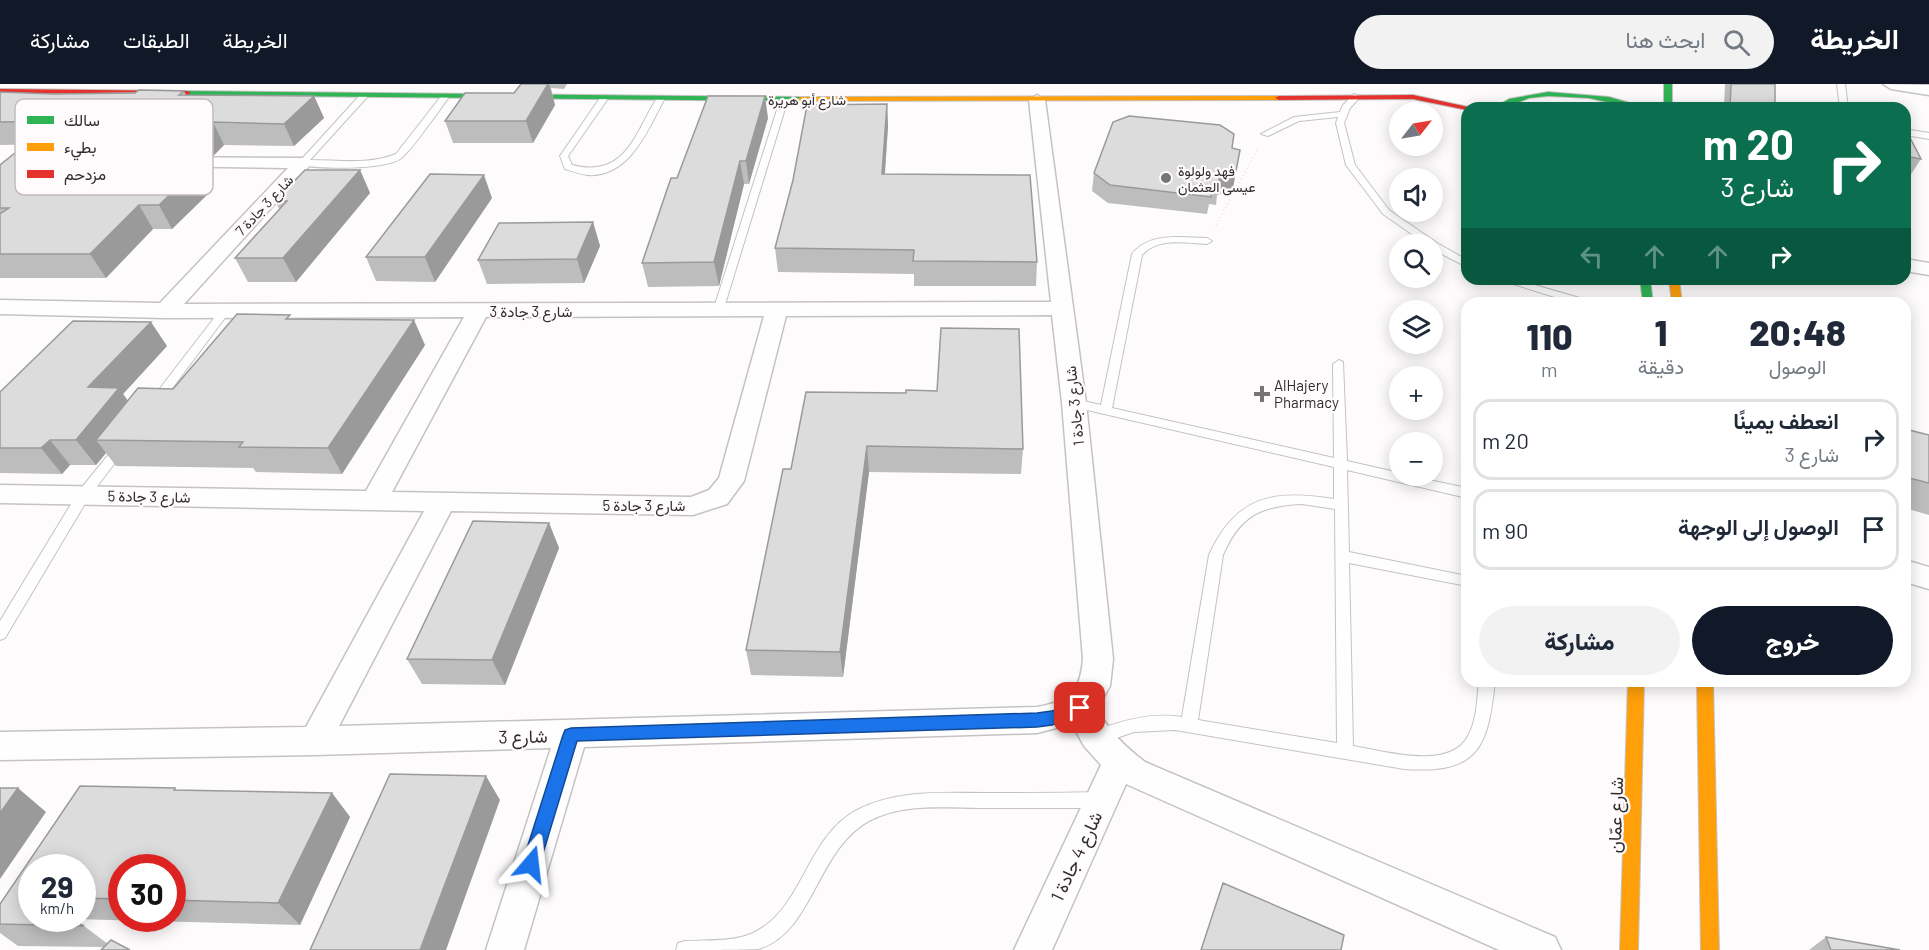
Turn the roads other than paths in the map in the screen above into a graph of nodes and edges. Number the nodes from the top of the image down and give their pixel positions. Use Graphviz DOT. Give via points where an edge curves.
graph roads {
  1 [pos="350,84"];
  2 [pos="415,84"];
  3 [pos="474,84"];
  4 [pos="1668,84"];
  5 [pos="1841,84"];
  6 [pos="1891,84"];
  7 [pos="562,85"];
  8 [pos="780,85"];
  9 [pos="1509,85"];
  10 [pos="1614,87"];
  11 [pos="1529,88"];
  12 [pos="505,89"];
  13 [pos="1589,90"];
  14 [pos="1929,90"];
  15 [pos="0,91"];
  16 [pos="364,96"];
  17 [pos="1357,96"];
  18 [pos="452,97"];
  19 [pos="605,98"];
  20 [pos="661,98"];
  21 [pos="784,99"];
  22 [pos="1037,100"];
  23 [pos="1500,102"];
  24 [pos="1630,102"];
  25 [pos="1668,102"];
  26 [pos="1843,102"];
  27 [pos="1461,106"];
  28 [pos="1342,114"];
  29 [pos="1911,133"];
  30 [pos="1265,134"];
  31 [pos="1929,136"];
  32 [pos="213,162"];
  33 [pos="303,163"];
  34 [pos="1417,234"];
  35 [pos="1207,241"];
  36 [pos="1443,251"];
  37 [pos="1461,261"];
  38 [pos="1911,265"];
  39 [pos="1929,269"];
  40 [pos="1523,285"];
  41 [pos="1565,297"];
  42 [pos="0,307"];
  43 [pos="777,308"];
  44 [pos="1062,308"];
  45 [pos="165,311"];
  46 [pos="225,311"];
  47 [pos="478,311"];
  48 [pos="718,311"];
  49 [pos="1339,364"];
  50 [pos="1074,403"];
  51 [pos="1106,410"];
  52 [pos="148,412"];
  53 [pos="127,440"];
  54 [pos="1340,465"];
  55 [pos="1461,492"];
  56 [pos="0,494"];
  57 [pos="84,494"];
  58 [pos="373,502"];
  59 [pos="442,503"];
  60 [pos="1341,505"];
  61 [pos="1341,556"];
  62 [pos="1911,573"];
  63 [pos="1929,578"];
  64 [pos="1461,580"];
  65 [pos="0,634"];
  66 [pos="1486,687"];
  67 [pos="1636,687"];
  68 [pos="1705,687"];
  69 [pos="1080,708"];
  70 [pos="1189,725"];
  71 [pos="571,735"];
  72 [pos="315,741"];
  73 [pos="0,746"];
  74 [pos="1107,750"];
  75 [pos="1345,752"];
  76 [pos="1101,800"];
  77 [pos="505,950"];
  78 [pos="685,950"];
  79 [pos="1033,950"];
  80 [pos="1542,950"];
  81 [pos="1629,950"];
  82 [pos="1710,950"];
  1 -- 2 [label="street, شارع أبو هريرة"];
  2 -- 3 [label="street, شارع أبو هريرة"];
  3 -- 12 [label="street, شارع أبو هريرة"];
  3 -- 18 [label="street"];
  4 -- 25 [label="street"];
  5 -- 26 [label="lane"];
  6 -- 14 [label="street"];
  7 -- 8 [label="street, شارع أبو هريرة"];
  7 -- 12 [label="street, شارع أبو هريرة"];
  9 -- 11 [label="street"];
  10 -- 13 [label="street"];
  11 -- 13 [label="street"];
  11 -- 23 [label="street"];
  12 -- 18 [label="street, شارع أبو هريرة"];
  12 -- 19 [label="street, شارع أبو هريرة"];
  13 -- 24 [label="street"];
  15 -- 16 [label="street, شارع أبو هريرة"];
  16 -- 18 [label="street, شارع أبو هريرة"];
  16 -- 33 [label="lane"];
  17 -- 22 [label="street, شارع أبو هريرة"];
  17 -- 27 [label="street, شارع أبو هريرة" via="1413,97"];
  17 -- 28 [label="lane"];
  18 -- 33 [label="lane" via="392,160"];
  19 -- 20 [label="street, شارع أبو هريرة"];
  19 -- 20 [label="lane" via="564,156 568,167 599,171 624,161"];
  20 -- 21 [label="street, شارع أبو هريرة"];
  21 -- 22 [label="street, شارع أبو هريرة"];
  21 -- 48 [label="lane"];
  22 -- 44 [label="street, شارع 3 جادة 1"];
  28 -- 30 [label="lane" via="1297,119"];
  28 -- 34 [label="lane" via="1341,132 1351,165 1386,212"];
  29 -- 31 [label="lane"];
  32 -- 33 [label="street, شارع 3 جادة 7"];
  33 -- 45 [label="street, شارع 3 جادة 7"];
  35 -- 51 [label="lane" via="1158,242 1144,246 1137,255"];
  36 -- 37 [label="lane"];
  38 -- 39 [label="street"];
  40 -- 41 [label="lane"];
  42 -- 45 [label="street, شارع 3 جادة 3"];
  43 -- 44 [label="street, شارع 3 جادة 3"];
  43 -- 48 [label="street, شارع 3 جادة 3"];
  43 -- 59 [label="street, شارع 3 جادة 5" via="731,481 718,497 693,506"];
  44 -- 50 [label="street, شارع 3 جادة 1"];
  45 -- 46 [label="street, شارع 3 جادة 3"];
  46 -- 47 [label="street, شارع 3 جادة 3"];
  46 -- 52 [label="lane"];
  47 -- 48 [label="street, شارع 3 جادة 3"];
  47 -- 58 [label="street"];
  49 -- 54 [label="lane"];
  50 -- 51 [label="lane"];
  50 -- 69 [label="street, شارع 3 جادة 1" via="1098,666 1095,686"];
  51 -- 54 [label="lane"];
  53 -- 57 [label="lane"];
  54 -- 55 [label="lane"];
  54 -- 60 [label="lane"];
  56 -- 57 [label="street, شارع 3 جادة 5"];
  57 -- 58 [label="street, شارع 3 جادة 5"];
  57 -- 65 [label="lane"];
  58 -- 59 [label="street, شارع 3 جادة 5"];
  59 -- 72 [label="street"];
  60 -- 61 [label="lane"];
  60 -- 70 [label="lane" via="1305,499 1272,502 1245,513 1226,531 1216,555"];
  61 -- 64 [label="lane"];
  61 -- 75 [label="lane"];
  62 -- 63 [label="street"];
  66 -- 75 [label="lane" via="1479,735 1459,756 1424,764"];
  67 -- 81 [label="street, شارع عمّان"];
  68 -- 82 [label="street"];
  69 -- 71 [label="street, شارع 3" via="1037,720"];
  69 -- 74 [label="street"];
  70 -- 74 [label="lane" via="1150,722 1127,726"];
  70 -- 75 [label="lane"];
  71 -- 72 [label="street, شارع 3"];
  71 -- 77 [label="street"];
  72 -- 73 [label="street, شارع 3"];
  74 -- 76 [label="street, شارع 4 جادة 1"];
  74 -- 80 [label="street" via="1149,779"];
  76 -- 78 [label="lane" via="889,804 851,822 837,836 825,851 800,902 775,930 736,948"];
  76 -- 79 [label="street, شارع 4 جادة 1"];
}
